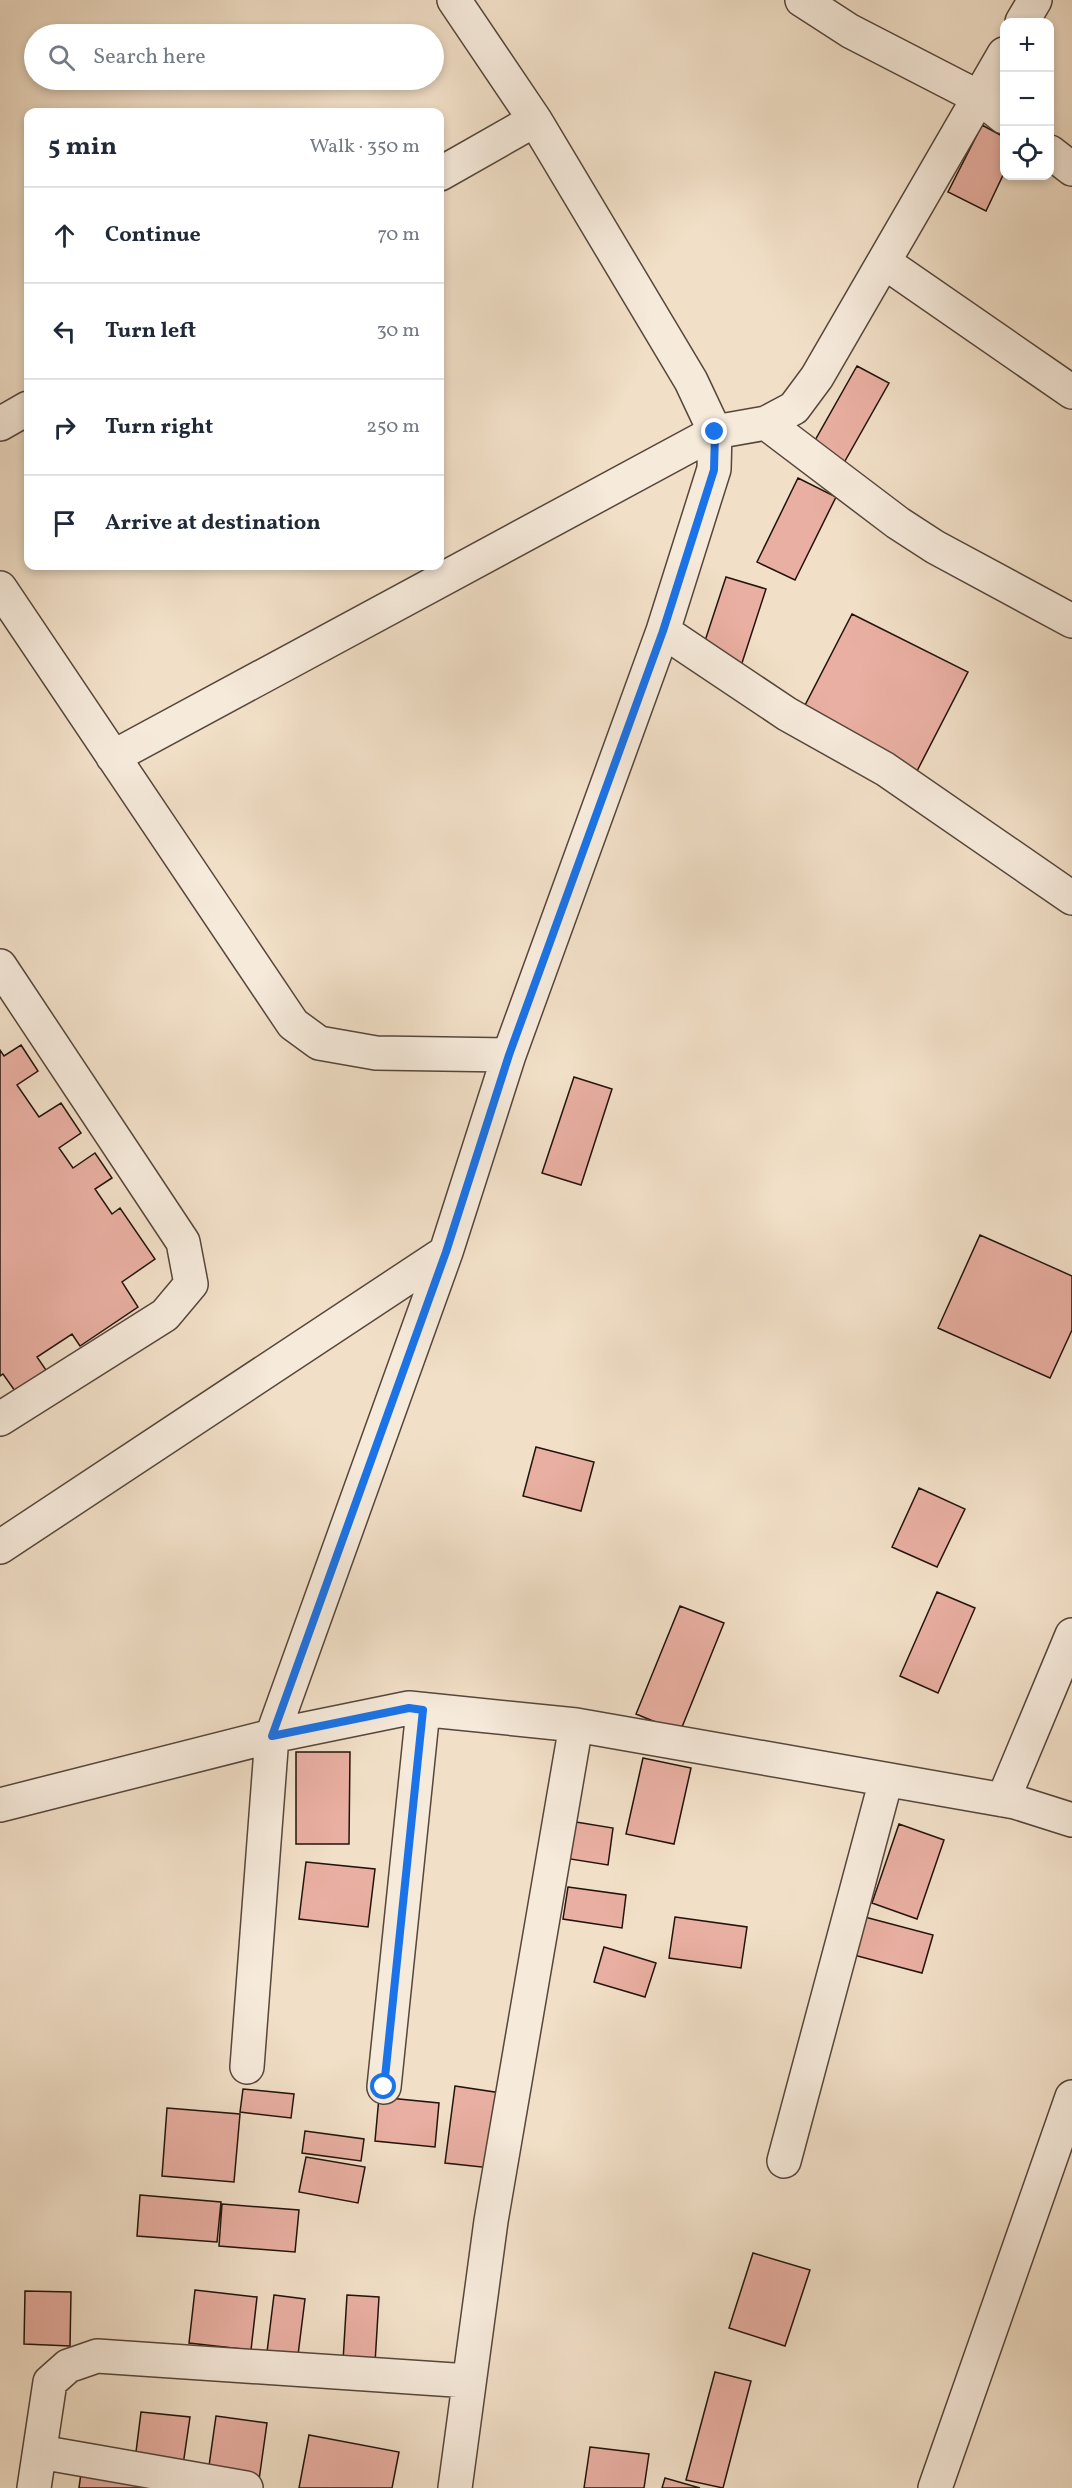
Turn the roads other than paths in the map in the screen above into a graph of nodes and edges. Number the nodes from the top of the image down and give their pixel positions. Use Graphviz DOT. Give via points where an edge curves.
graph roads {
  1 [pos="454,0"];
  2 [pos="802,0"];
  3 [pos="1035,0"];
  4 [pos="1024,18"];
  5 [pos="1001,72"];
  6 [pos="992,107"];
  7 [pos="535,120"];
  8 [pos="1054,155"];
  9 [pos="1072,169"];
  10 [pos="444,172"];
  11 [pos="884,262"];
  12 [pos="1072,392"];
  13 [pos="24,410"];
  14 [pos="766,423"];
  15 [pos="0,424"];
  16 [pos="715,432"];
  17 [pos="0,588"];
  18 [pos="1072,621"];
  19 [pos="663,631"];
  20 [pos="113,757"];
  21 [pos="1072,898"];
  22 [pos="0,966"];
  23 [pos="509,1055"];
  24 [pos="446,1252"];
  25 [pos="0,1419"];
  26 [pos="0,1546"];
  27 [pos="1072,1635"];
  28 [pos="423,1710"];
  29 [pos="576,1725"];
  30 [pos="272,1736"];
  31 [pos="886,1780"];
  32 [pos="1003,1800"];
  33 [pos="0,1805"];
  34 [pos="1072,1820"];
  35 [pos="247,2067"];
  36 [pos="384,2087"];
  37 [pos="1072,2097"];
  38 [pos="784,2161"];
  39 [pos="469,2381"];
  40 [pos="40,2452"];
  41 [pos="34,2488"];
  42 [pos="246,2488"];
  43 [pos="455,2488"];
  44 [pos="934,2488"];
  1 -- 7 [label="street"];
  2 -- 6 [label="street" via="850,31"];
  3 -- 4 [label="street"];
  5 -- 6 [label="street"];
  6 -- 11 [label="street"];
  7 -- 10 [label="street"];
  7 -- 16 [label="street" via="691,381"];
  8 -- 9 [label="street"];
  11 -- 12 [label="street"];
  11 -- 14 [label="street" via="817,377 794,408"];
  13 -- 15 [label="street"];
  14 -- 16 [label="street"];
  14 -- 18 [label="street" via="935,547"];
  16 -- 19 [label="street" via="714,470"];
  16 -- 20 [label="street"];
  17 -- 20 [label="street"];
  19 -- 21 [label="street" via="787,714 885,769"];
  19 -- 23 [label="street"];
  20 -- 23 [label="street" via="293,1024 319,1042 376,1053"];
  22 -- 25 [label="street" via="183,1242 191,1284 165,1315"];
  23 -- 24 [label="street"];
  24 -- 26 [label="street"];
  24 -- 30 [label="street"];
  27 -- 32 [label="street"];
  28 -- 29 [label="street"];
  28 -- 30 [label="street" via="409,1708"];
  28 -- 36 [label="street"];
  29 -- 31 [label="street"];
  29 -- 39 [label="street" via="491,2222"];
  30 -- 33 [label="street"];
  30 -- 35 [label="street"];
  31 -- 32 [label="street"];
  31 -- 38 [label="street"];
  32 -- 34 [label="street"];
  37 -- 44 [label="street"];
  39 -- 40 [label="street" via="97,2356 68,2366 50,2382"];
  39 -- 43 [label="street"];
  40 -- 41 [label="street"];
  40 -- 42 [label="street"];
}
